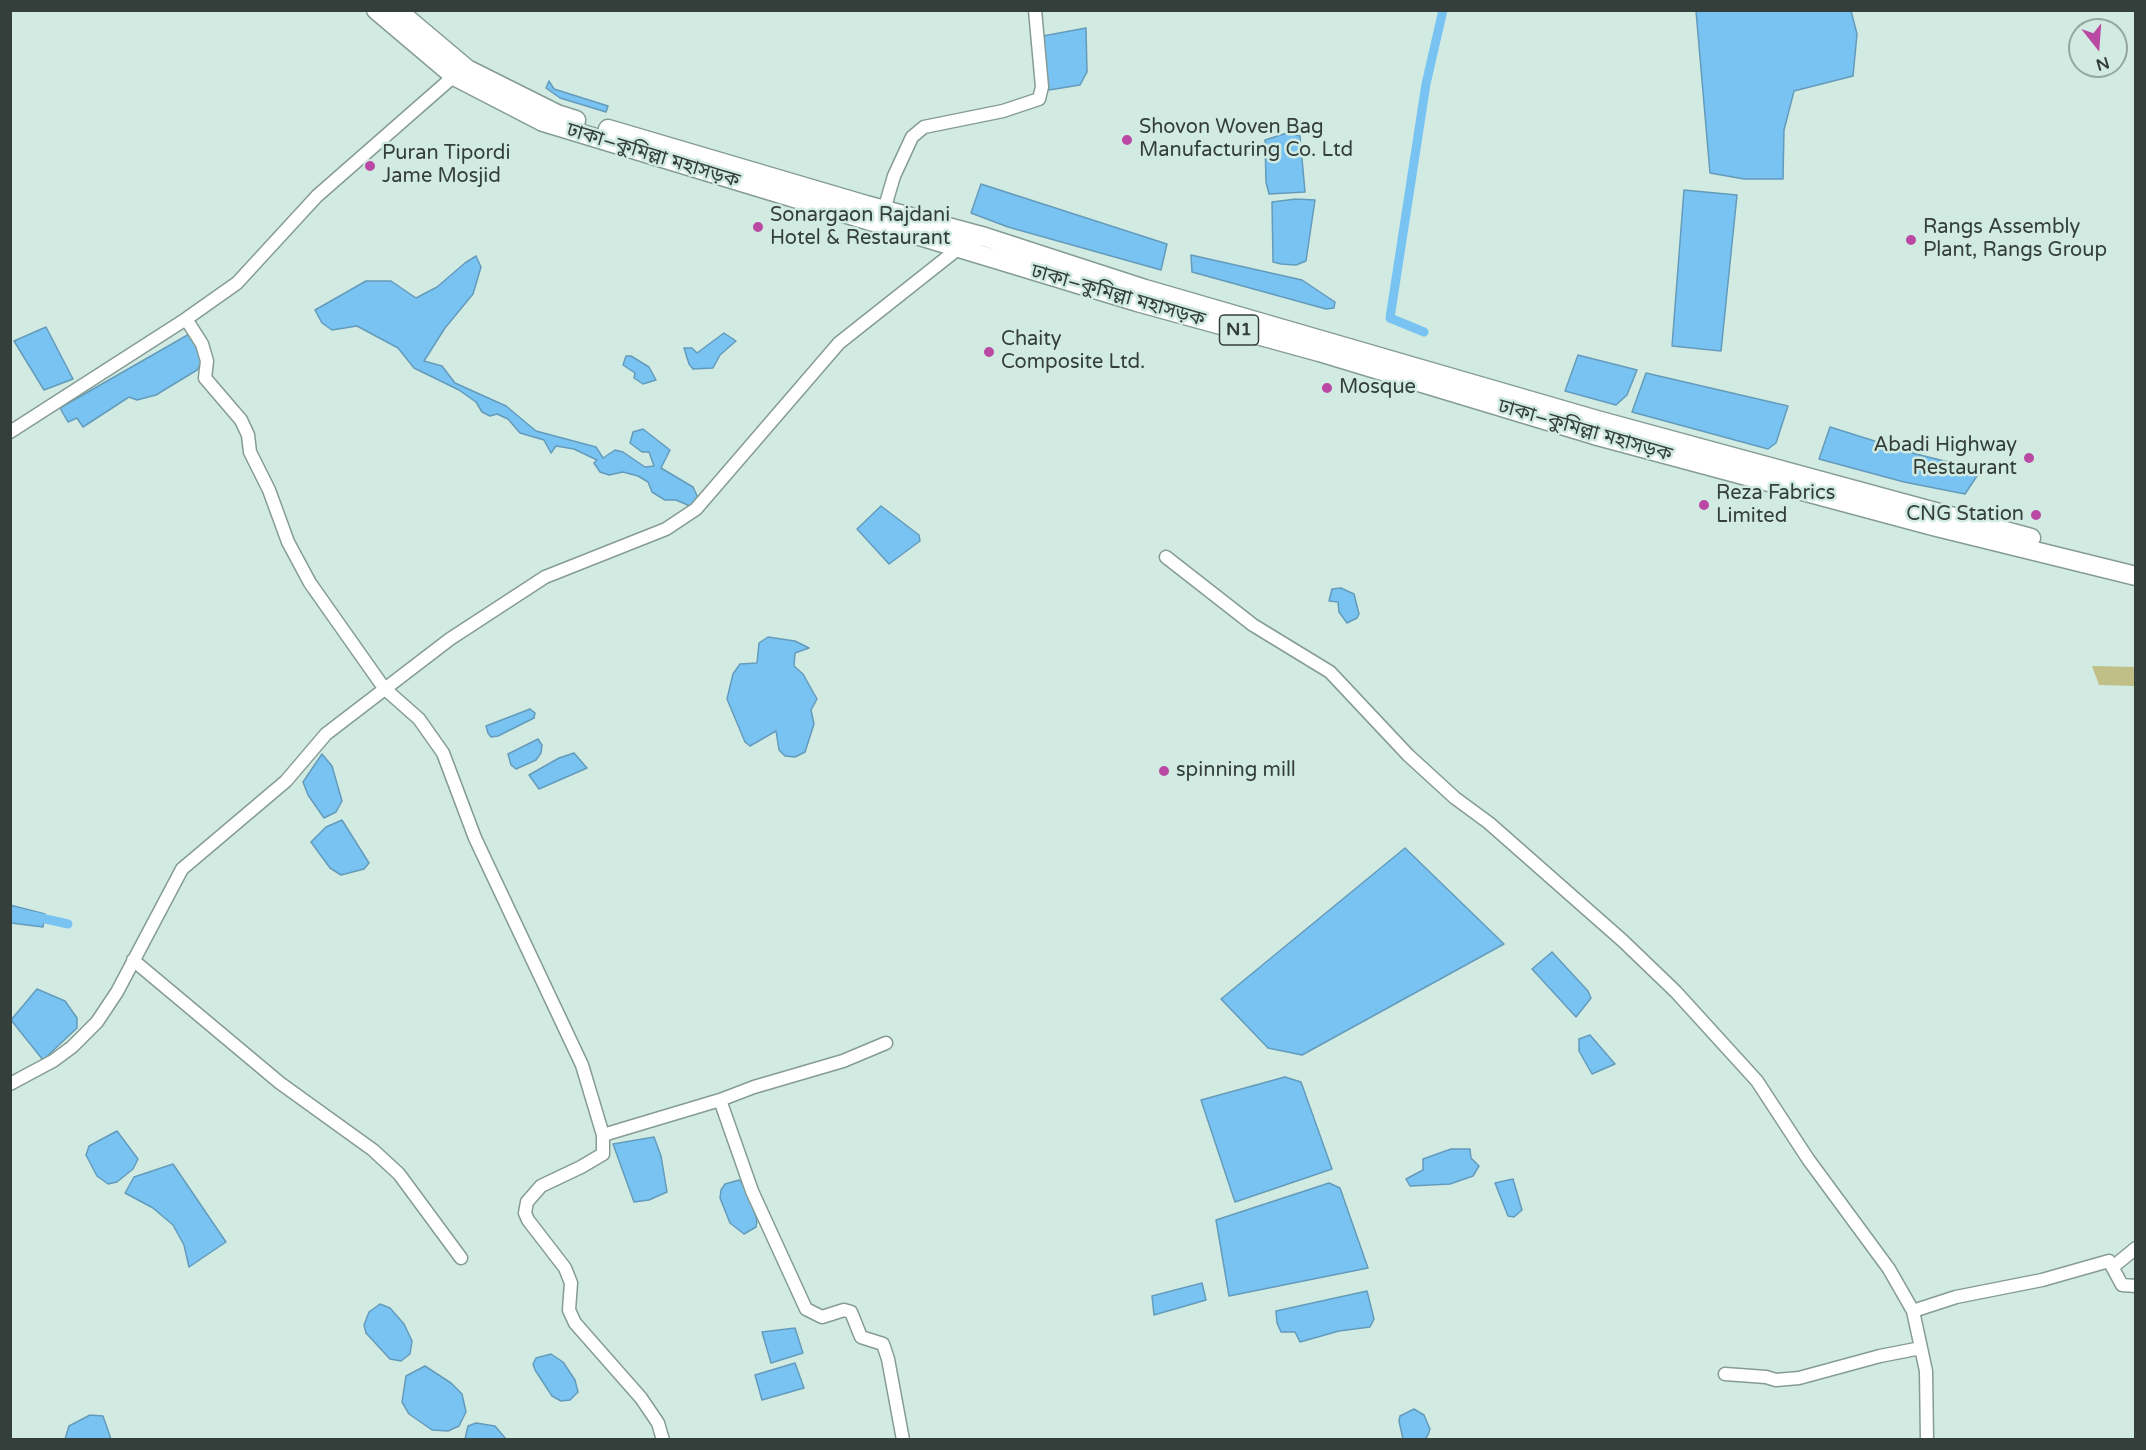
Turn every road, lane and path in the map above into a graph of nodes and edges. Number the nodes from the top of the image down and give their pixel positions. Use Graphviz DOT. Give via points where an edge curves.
graph roads {
  1 [pos="376,10"];
  2 [pos="397,10"];
  3 [pos="1035,10"];
  4 [pos="461,75"];
  5 [pos="884,210"];
  6 [pos="959,248"];
  7 [pos="186,319"];
  8 [pos="10,432"];
  9 [pos="1166,557"];
  10 [pos="2136,564"];
  11 [pos="2136,576"];
  12 [pos="384,688"];
  13 [pos="133,960"];
  14 [pos="886,1043"];
  15 [pos="10,1084"];
  16 [pos="720,1100"];
  17 [pos="603,1135"];
  18 [pos="2136,1248"];
  19 [pos="461,1258"];
  20 [pos="2114,1266"];
  21 [pos="2136,1286"];
  22 [pos="1913,1311"];
  23 [pos="1921,1348"];
  24 [pos="1725,1374"];
  25 [pos="663,1440"];
  26 [pos="903,1440"];
  27 [pos="1927,1440"];
  1 -- 4 [label="highway, ঢাকা–কুমিল্লা মহাসড়ক / N1"];
  2 -- 4 [label="highway, ঢাকা–কুমিল্লা মহাসড়ক / N1"];
  3 -- 5 [label="street" via="1042,87 1039,99 1003,111 924,127 912,137"];
  4 -- 5 [label="highway, ঢাকা–কুমিল্লা মহাসড়ক / N1" via="557,114"];
  4 -- 6 [label="highway, ঢাকা–কুমিল্লা মহাসড়ক / N1" via="543,122"];
  4 -- 7 [label="street" via="318,196 237,283"];
  5 -- 10 [label="highway, ঢাকা–কুমিল্লা মহাসড়ক / N1" via="1597,420"];
  6 -- 11 [label="highway, ঢাকা–কুমিল্লা মহাসড়ক / N1" via="1594,435"];
  6 -- 12 [label="street" via="838,343 696,509 666,529 545,577"];
  7 -- 8 [label="street"];
  7 -- 12 [label="street" via="202,345 207,361 206,378 241,420 248,435 250,452 288,542 310,583"];
  9 -- 22 [label="street" via="1253,625 1330,672 1408,755 1623,941 1676,992 1757,1081 1889,1269"];
  12 -- 13 [label="street" via="326,735 286,781 182,869"];
  12 -- 17 [label="street" via="419,719 442,753 475,838 582,1065"];
  13 -- 15 [label="street" via="107,1007 72,1047"];
  13 -- 19 [label="street" via="280,1083 382,1158 399,1174"];
  14 -- 16 [label="street" via="843,1061"];
  16 -- 17 [label="street"];
  16 -- 26 [label="street" via="752,1191 806,1309 822,1317 844,1310 851,1312 861,1337 883,1344"];
  17 -- 25 [label="street" via="603,1154 541,1186 527,1202 525,1212 565,1268 571,1283 569,1310 575,1323 641,1398 658,1423"];
  18 -- 20 [label="street"];
  20 -- 21 [label="street" via="2122,1285"];
  20 -- 22 [label="street" via="2109,1261 2102,1262"];
  22 -- 23 [label="street"];
  23 -- 24 [label="street" via="1799,1378 1776,1380"];
  23 -- 27 [label="street" via="1926,1371"];
}
